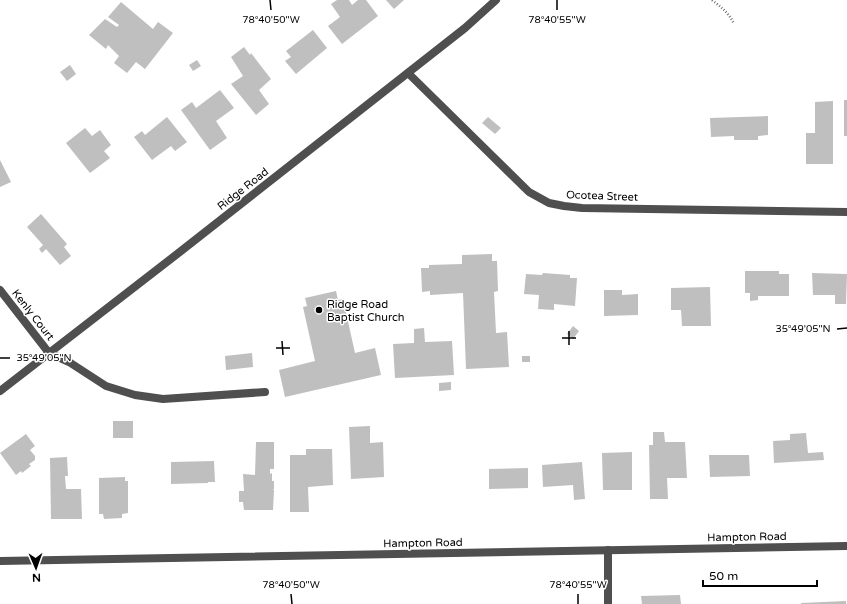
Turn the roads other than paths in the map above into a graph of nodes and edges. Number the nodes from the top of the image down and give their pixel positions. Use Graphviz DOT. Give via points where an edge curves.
graph roads {
  1 [pos="496,0"];
  2 [pos="408,73"];
  3 [pos="847,212"];
  4 [pos="0,290"];
  5 [pos="49,353"];
  6 [pos="0,391"];
  7 [pos="265,392"];
  8 [pos="847,546"];
  9 [pos="608,550"];
  10 [pos="0,561"];
  11 [pos="608,604"];
  1 -- 2 [label="street, Ridge Road" via="466,28"];
  2 -- 3 [label="street, Ocotea Street" via="529,192 549,203 582,208"];
  2 -- 5 [label="street, Ridge Road"];
  4 -- 5 [label="street, Kenly Court"];
  5 -- 6 [label="street, Ridge Road"];
  5 -- 7 [label="street" via="69,362 106,386 135,395 163,399"];
  8 -- 9 [label="street, Hampton Road"];
  9 -- 10 [label="street, Hampton Road"];
  9 -- 11 [label="street"];
}
